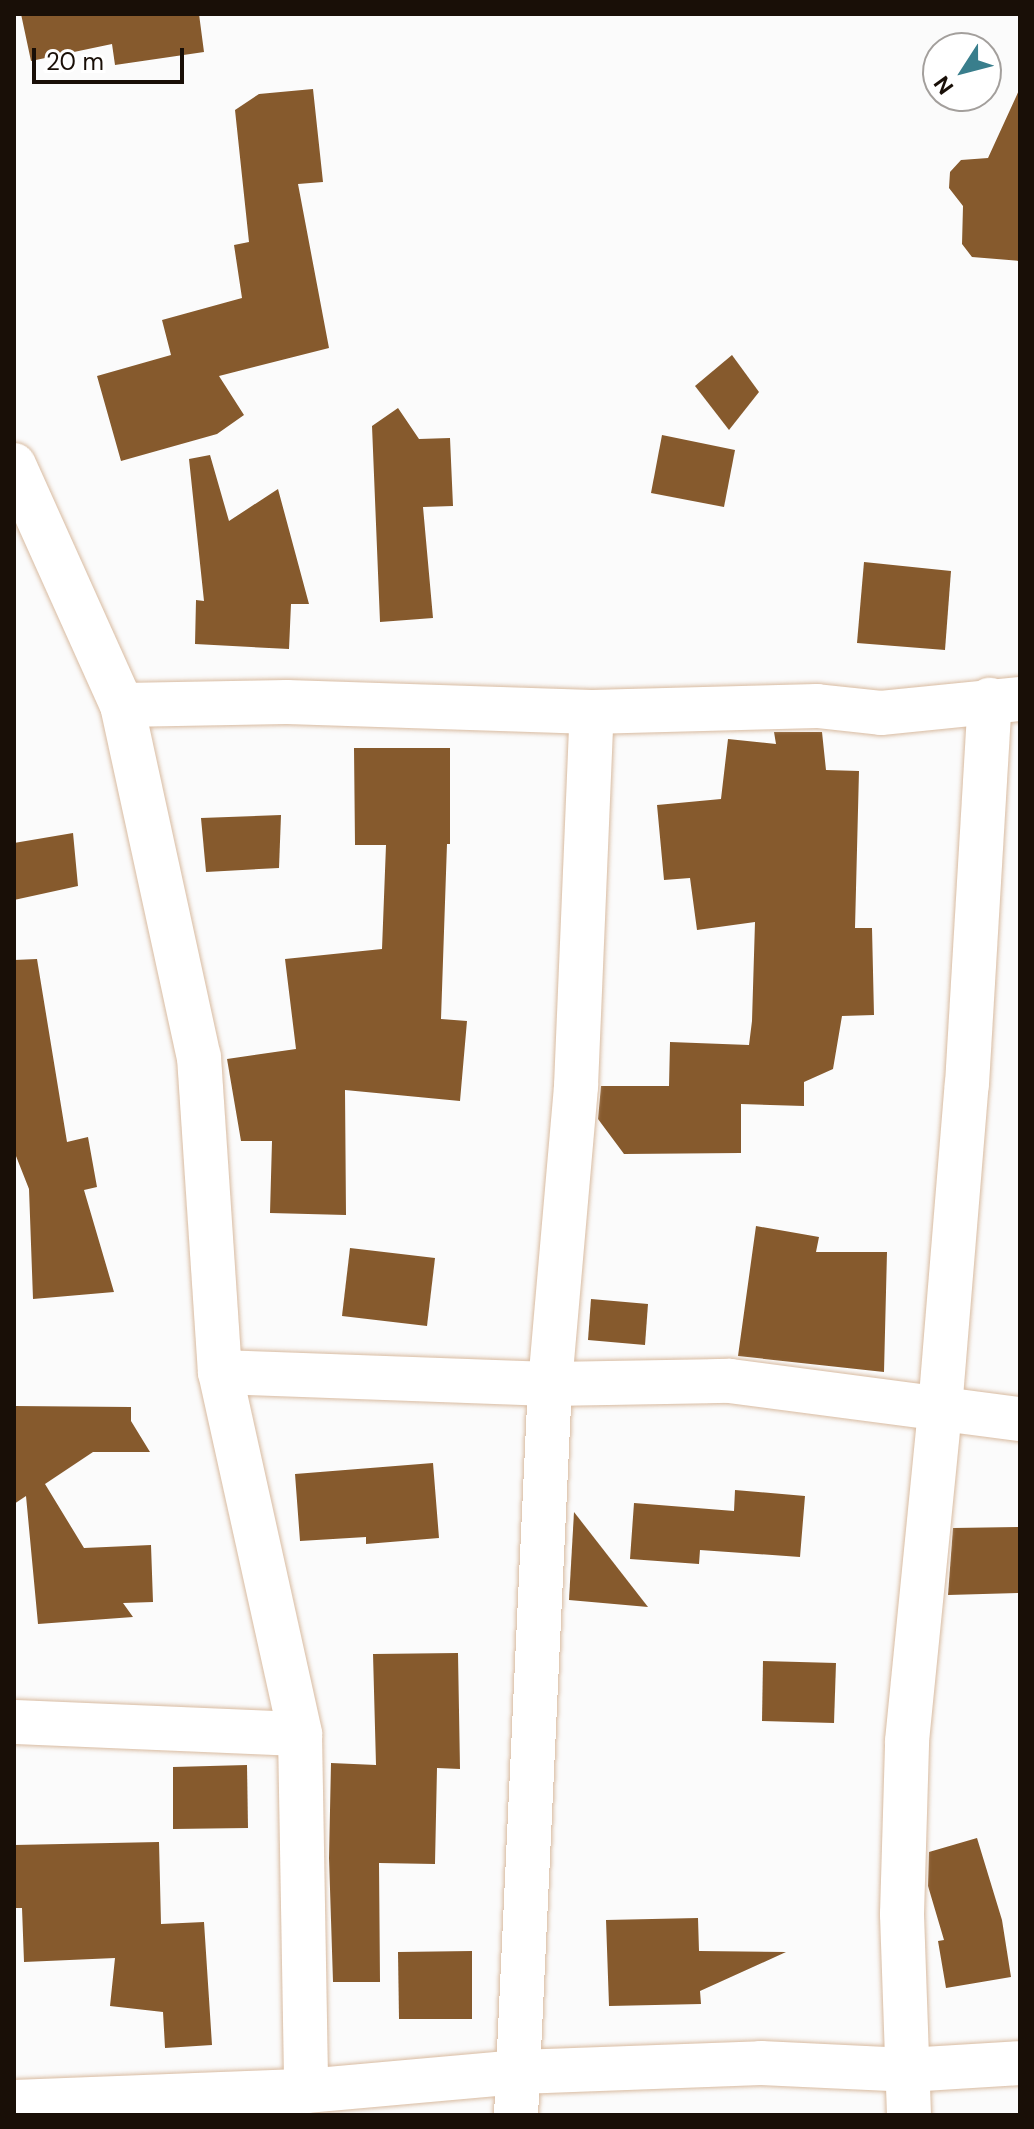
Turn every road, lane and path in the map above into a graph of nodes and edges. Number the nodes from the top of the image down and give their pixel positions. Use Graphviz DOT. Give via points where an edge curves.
graph roads {
  1 [pos="14,465"];
  2 [pos="1005,699"];
  3 [pos="122,705"];
  4 [pos="592,712"];
  5 [pos="220,1372"];
  6 [pos="550,1384"];
  7 [pos="940,1409"];
  8 [pos="1020,1419"];
  9 [pos="14,1722"];
  10 [pos="300,1734"];
  11 [pos="1020,2063"];
  12 [pos="907,2070"];
  13 [pos="519,2072"];
  14 [pos="306,2091"];
  15 [pos="14,2102"];
  16 [pos="516,2115"];
  17 [pos="909,2115"];
  1 -- 3 [label="street"];
  2 -- 4 [label="street" via="881,713 817,706"];
  2 -- 7 [label="street"];
  3 -- 4 [label="street" via="287,702"];
  3 -- 5 [label="street" via="199,1057"];
  4 -- 6 [label="street" via="576,1086"];
  5 -- 6 [label="street"];
  5 -- 10 [label="street"];
  6 -- 7 [label="street" via="730,1381"];
  6 -- 13 [label="street"];
  7 -- 8 [label="street"];
  7 -- 12 [label="street" via="907,1741 902,1914"];
  9 -- 10 [label="street"];
  10 -- 14 [label="street"];
  11 -- 12 [label="street"];
  12 -- 13 [label="street" via="761,2063"];
  12 -- 17 [label="street"];
  13 -- 14 [label="street"];
  13 -- 16 [label="street"];
  14 -- 15 [label="street"];
}
